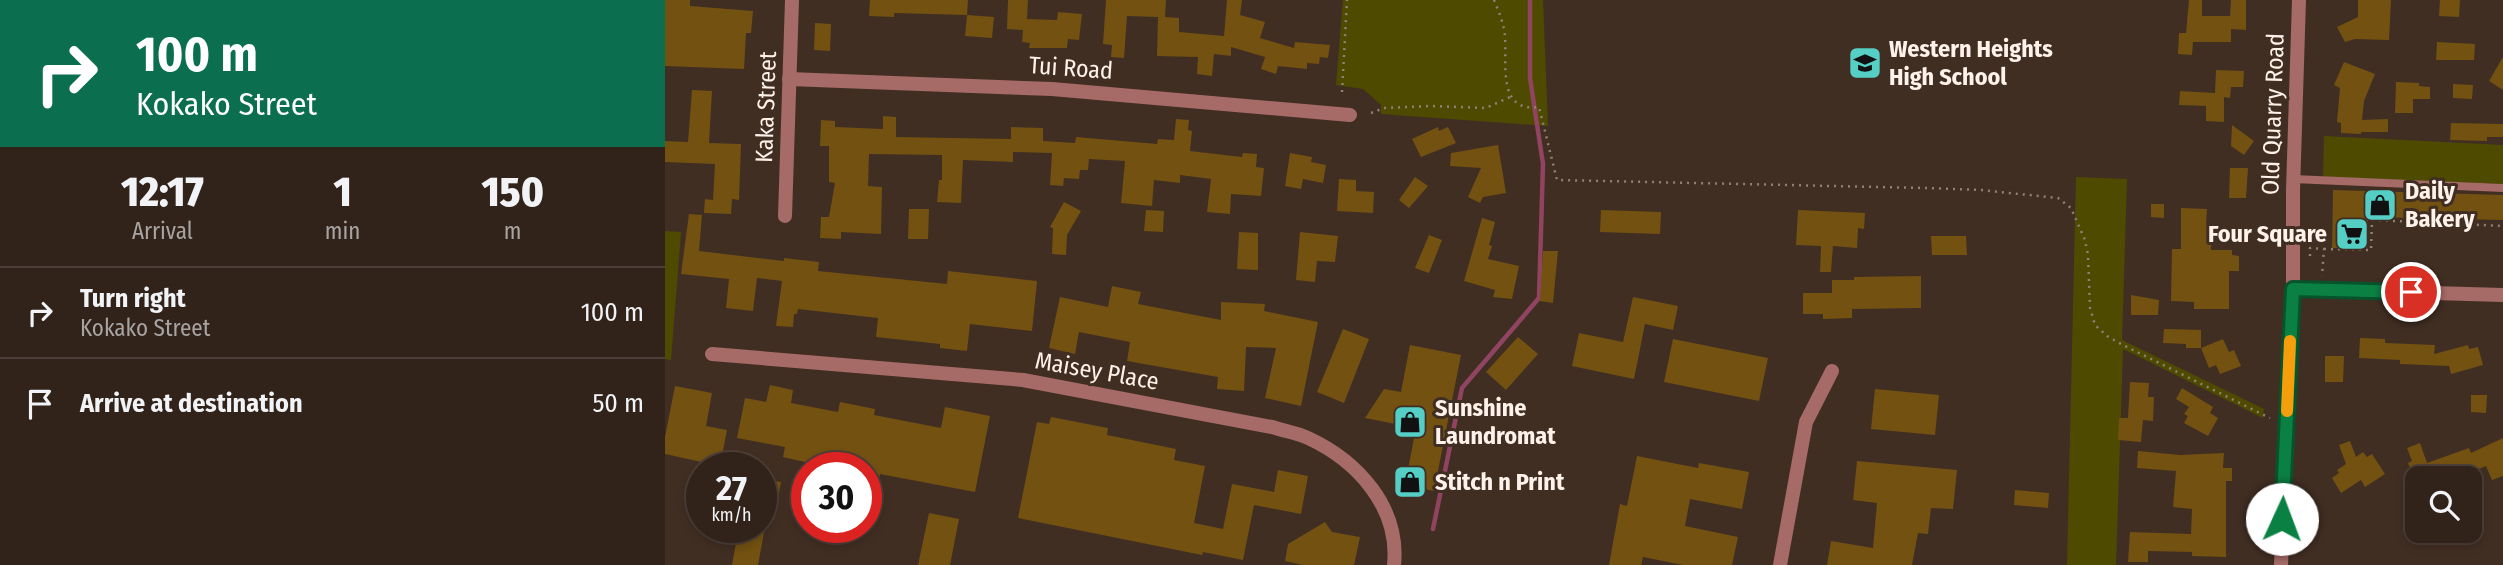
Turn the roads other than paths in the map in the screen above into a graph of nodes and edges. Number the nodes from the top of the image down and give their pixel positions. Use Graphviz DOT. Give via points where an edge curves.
graph roads {
  1 [pos="792,0"];
  2 [pos="2299,0"];
  3 [pos="789,79"];
  4 [pos="1349,115"];
  5 [pos="2293,179"];
  6 [pos="2503,188"];
  7 [pos="785,216"];
  8 [pos="2293,289"];
  9 [pos="2503,295"];
  10 [pos="712,354"];
  11 [pos="1832,371"];
  12 [pos="1394,565"];
  13 [pos="1780,565"];
  14 [pos="2281,565"];
  1 -- 3 [label="street, Kaka Street"];
  2 -- 5 [label="street, Old Quarry Road"];
  3 -- 4 [label="street, Tui Road" via="1052,89"];
  3 -- 7 [label="street, Kaka Street"];
  5 -- 6 [label="lane"];
  5 -- 8 [label="street, Old Quarry Road"];
  8 -- 9 [label="street"];
  8 -- 14 [label="street, Old Quarry Road"];
  10 -- 12 [label="street, Maisey Place" via="1023,380 1272,427 1308,438 1336,454 1376,494 1389,519"];
  11 -- 13 [label="street" via="1806,422"];
}
